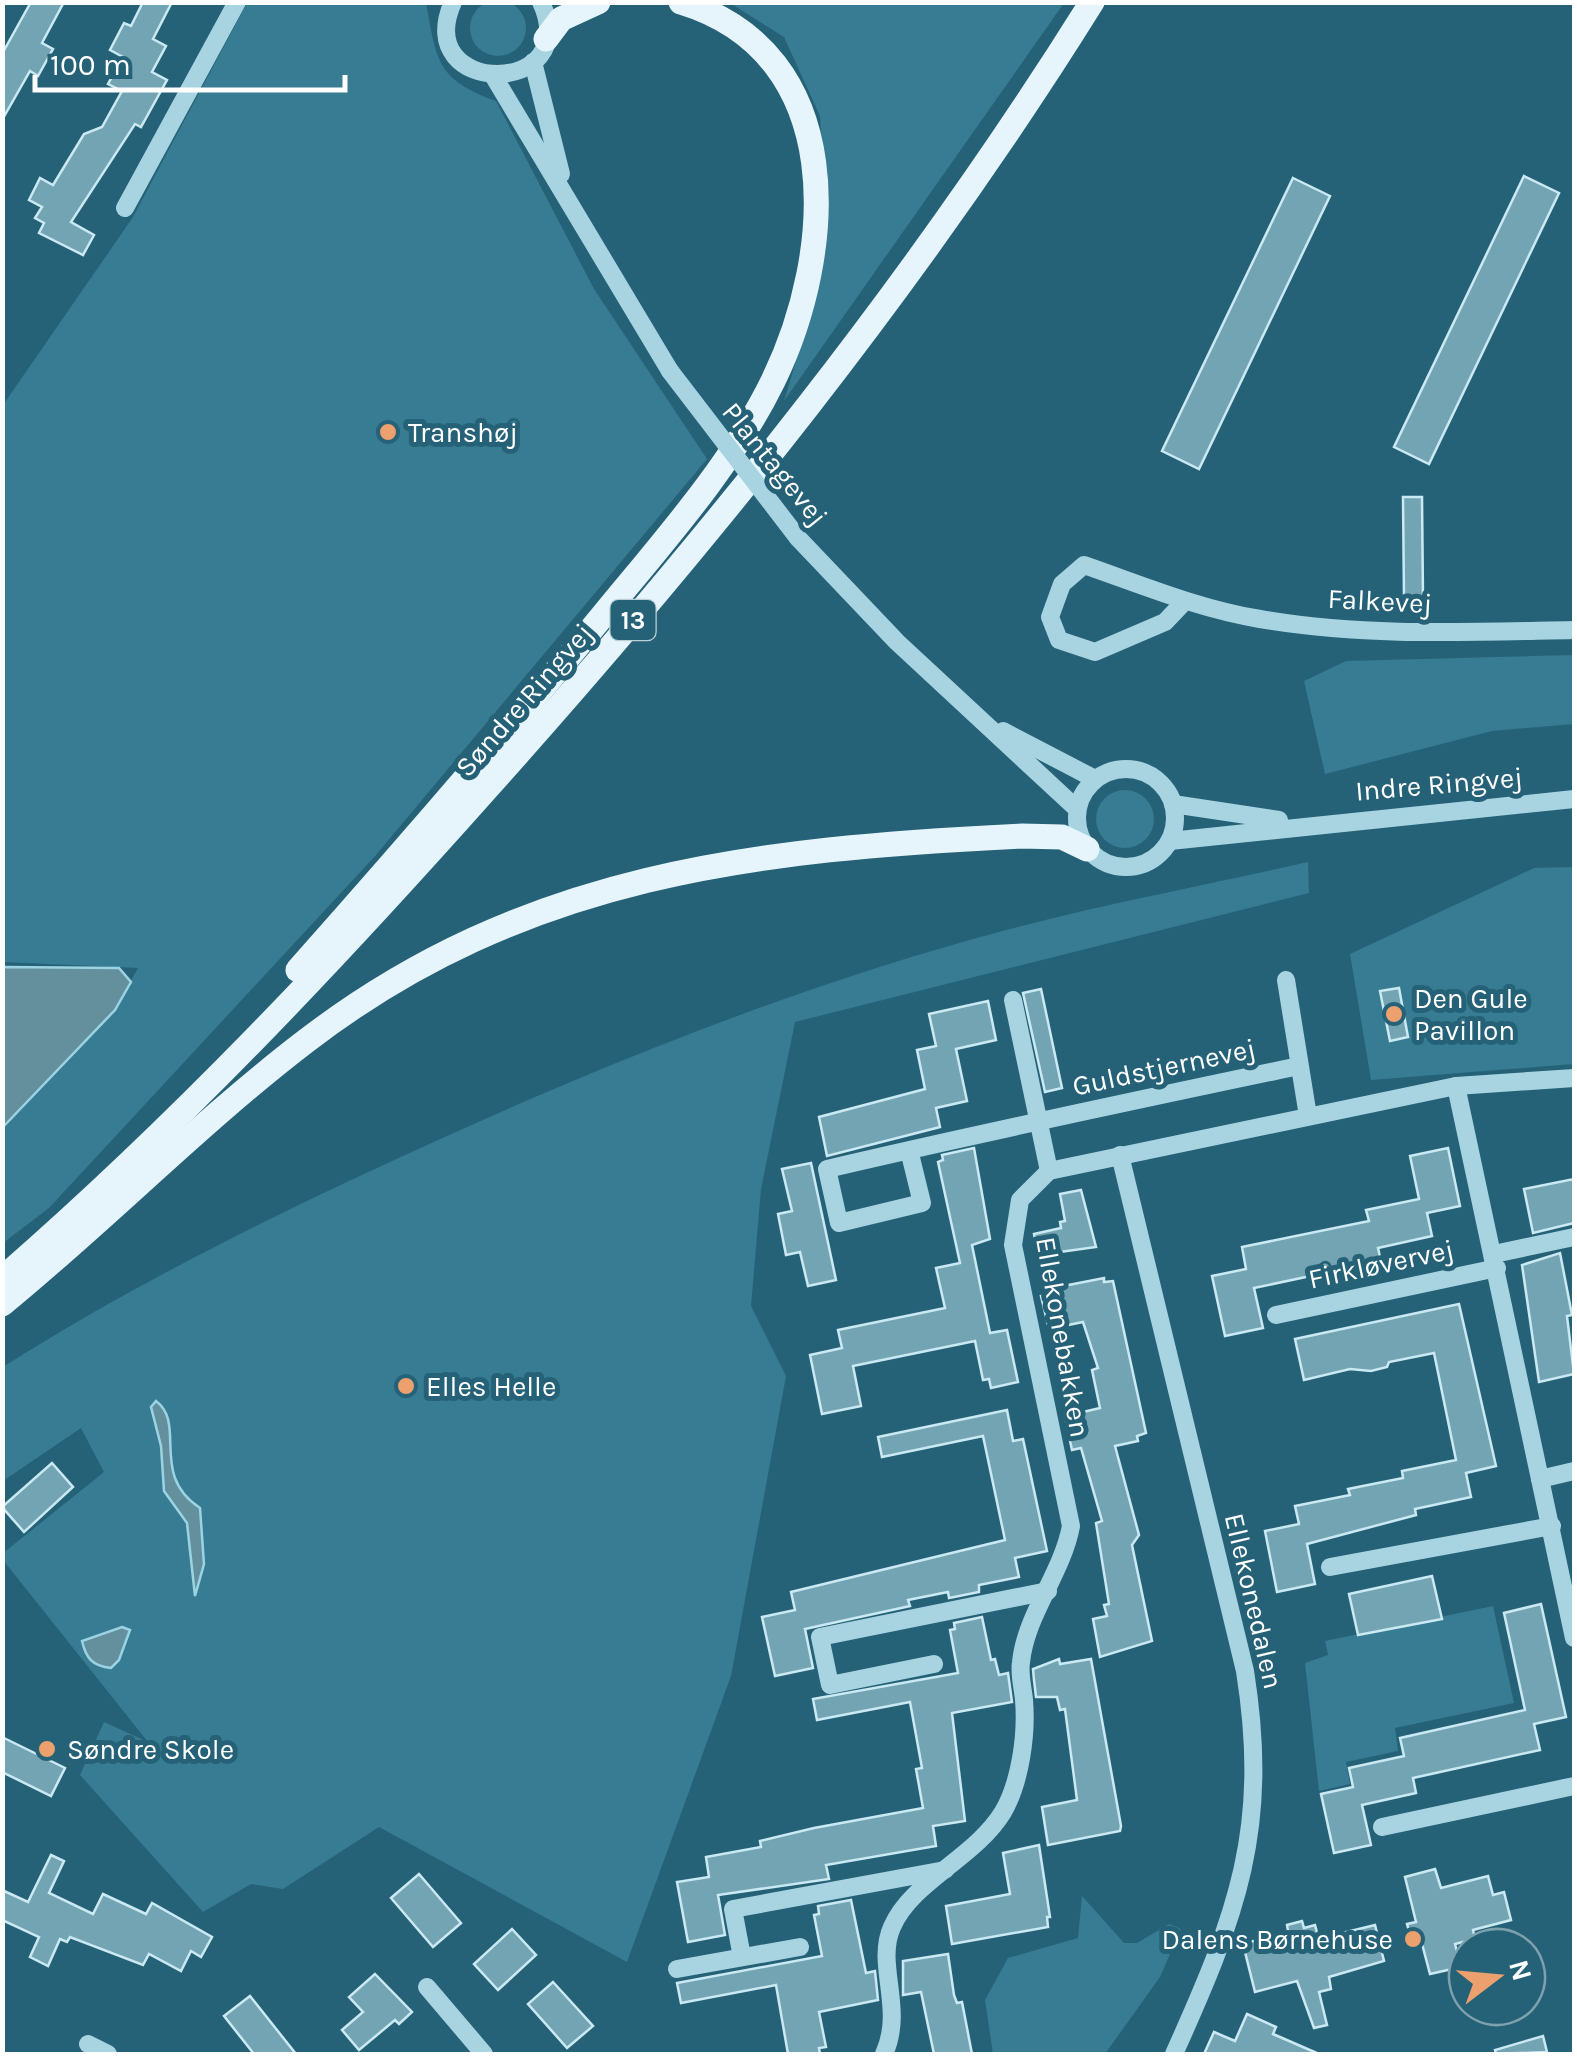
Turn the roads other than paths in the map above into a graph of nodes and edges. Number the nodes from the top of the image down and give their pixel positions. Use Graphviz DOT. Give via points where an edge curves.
graph roads {
  1 [pos="238,2"];
  2 [pos="454,2"];
  3 [pos="541,2"];
  4 [pos="598,2"];
  5 [pos="681,2"];
  6 [pos="1092,2"];
  7 [pos="546,39"];
  8 [pos="532,62"];
  9 [pos="494,77"];
  10 [pos="569,198"];
  11 [pos="125,208"];
  12 [pos="1185,601"];
  13 [pos="1574,630"];
  14 [pos="990,724"];
  15 [pos="1095,780"];
  16 [pos="1574,799"];
  17 [pos="1173,804"];
  18 [pos="1077,809"];
  19 [pos="1309,824"];
  20 [pos="1170,841"];
  21 [pos="1087,849"];
  22 [pos="1286,980"];
  23 [pos="1012,1000"];
  24 [pos="1300,1066"];
  25 [pos="1574,1078"];
  26 [pos="1456,1086"];
  27 [pos="1308,1116"];
  28 [pos="1040,1121"];
  29 [pos="909,1150"];
  30 [pos="1120,1155"];
  31 [pos="1049,1171"];
  32 [pos="108,1182"];
  33 [pos="1574,1238"];
  34 [pos="1495,1261"];
  35 [pos="2,1279"];
  36 [pos="2,1304"];
  37 [pos="1276,1314"];
  38 [pos="1574,1471"];
  39 [pos="1540,1479"];
  40 [pos="1552,1526"];
  41 [pos="1330,1567"];
  42 [pos="1048,1591"];
  43 [pos="1574,1638"];
  44 [pos="934,1664"];
  45 [pos="1574,1786"];
  46 [pos="1382,1827"];
  47 [pos="949,1870"];
  48 [pos="800,1947"];
  49 [pos="742,1958"];
  50 [pos="677,1969"];
  51 [pos="428,1987"];
  52 [pos="88,2044"];
  53 [pos="108,2054"];
  54 [pos="484,2054"];
  55 [pos="884,2054"];
  56 [pos="1174,2054"];
  1 -- 11 [label="street"];
  2 -- 9 [label="street" via="447,25 453,50 470,69"];
  3 -- 7 [label="street"];
  4 -- 7 [label="main road" via="561,19"];
  5 -- 32 [label="main road" via="722,18 763,49 794,91 812,142 816,206 808,275 774,380 737,442 521,714"];
  6 -- 32 [label="main road, Søndre Ringvej / 13" via="915,259 656,592 286,1008"];
  7 -- 8 [label="street"];
  8 -- 9 [label="street"];
  8 -- 10 [label="street, Plantagevej"];
  9 -- 10 [label="street, Plantagevej"];
  10 -- 14 [label="street, Plantagevej, bridge" via="670,371 798,538 896,642"];
  12 -- 12 [label="street, Falkevej" via="1165,622 1096,652 1058,640 1050,617 1062,584 1084,564"];
  12 -- 13 [label="street, Falkevej" via="1258,619 1394,634"];
  14 -- 15 [label="street, Plantagevej"];
  14 -- 18 [label="street, Plantagevej"];
  15 -- 17 [label="street" via="1117,770 1140,771 1161,784"];
  15 -- 18 [label="street"];
  16 -- 19 [label="street, Indre Ringvej"];
  17 -- 19 [label="street, Indre Ringvej"];
  17 -- 20 [label="street"];
  18 -- 21 [label="street"];
  19 -- 20 [label="street, Indre Ringvej"];
  20 -- 21 [label="street" via="1151,862 1124,868"];
  21 -- 36 [label="main road" via="1062,838 1022,836 730,860 580,896 492,930 422,964 307,1040"];
  22 -- 24 [label="street, Guldstjernevej"];
  23 -- 28 [label="street, Guldstjernevej"];
  24 -- 27 [label="street, Guldstjernevej"];
  24 -- 28 [label="street, Guldstjernevej"];
  25 -- 26 [label="street"];
  26 -- 27 [label="street"];
  26 -- 34 [label="street, Firkløvervej"];
  27 -- 30 [label="street"];
  28 -- 29 [label="street, Guldstjernevej"];
  28 -- 31 [label="street, Guldstjernevej"];
  29 -- 29 [label="street, Guldstjernevej" via="922,1203 840,1223 827,1169"];
  30 -- 31 [label="street"];
  30 -- 56 [label="street, Ellekonedalen" via="1254,1730 1249,1842 1234,1914"];
  31 -- 42 [label="street, Ellekonebakken" via="1020,1200 1013,1245 1071,1526"];
  32 -- 35 [label="main road, Søndre Ringvej / 13"];
  33 -- 34 [label="street, Firkløvervej"];
  34 -- 37 [label="street, Firkløvervej"];
  34 -- 39 [label="street, Firkløvervej"];
  38 -- 39 [label="street"];
  39 -- 40 [label="street, Firkløvervej"];
  40 -- 41 [label="street"];
  40 -- 43 [label="street, Firkløvervej"];
  42 -- 44 [label="street" via="820,1637 830,1685"];
  42 -- 47 [label="street, Ellekonebakken" via="1020,1666 1025,1705 1015,1790 980,1844"];
  45 -- 46 [label="street"];
  47 -- 49 [label="street" via="734,1910"];
  47 -- 55 [label="street, Ellekonebakken" via="908,1902 891,1928 886,1956 895,2005"];
  48 -- 49 [label="street"];
  49 -- 50 [label="street"];
  51 -- 54 [label="street"];
  52 -- 53 [label="street"];
}
